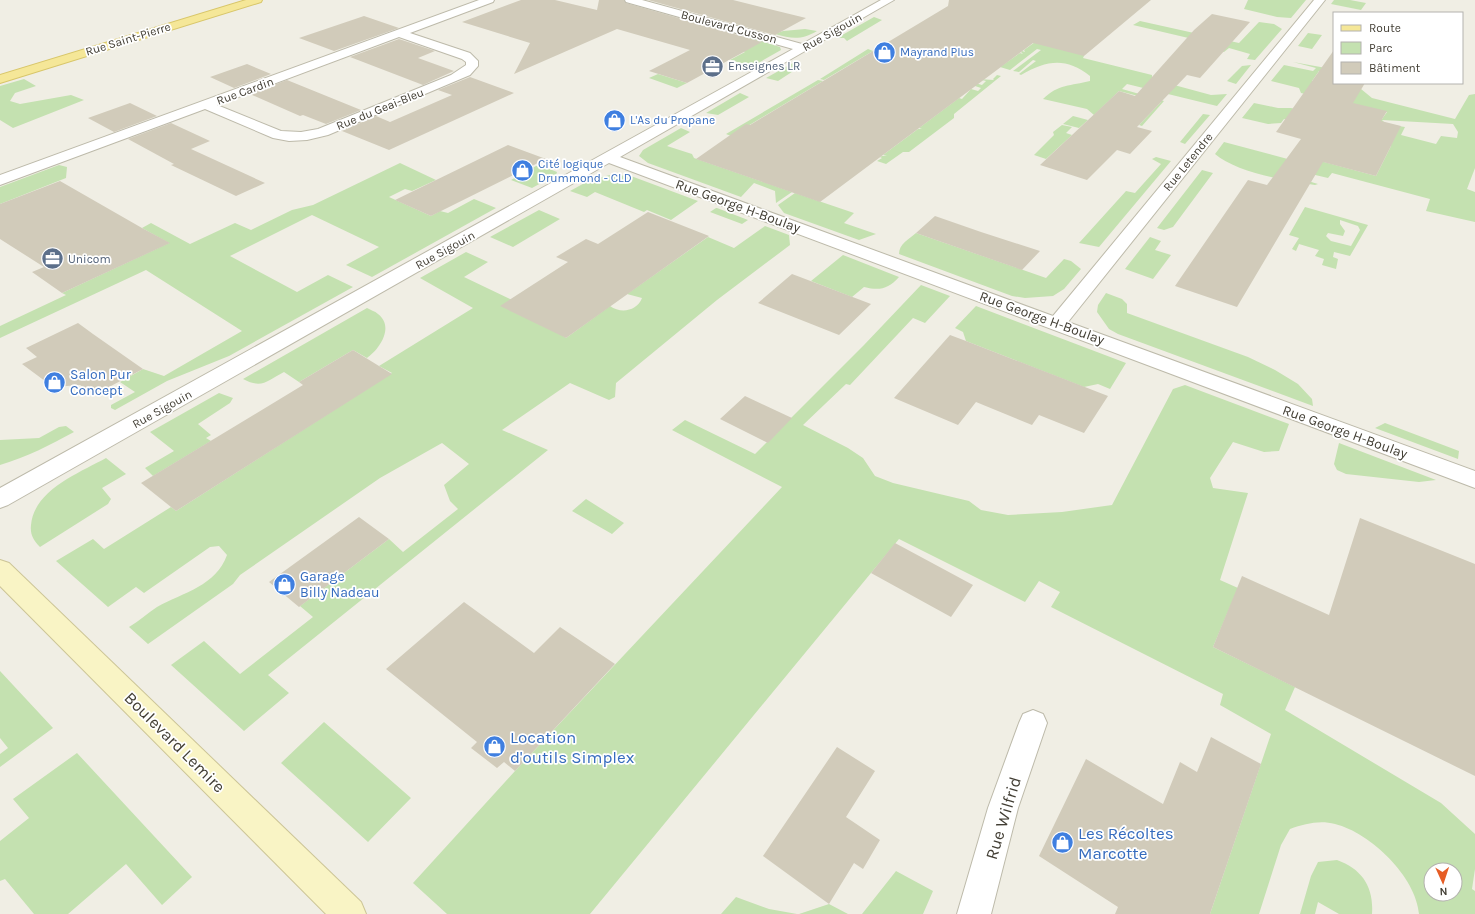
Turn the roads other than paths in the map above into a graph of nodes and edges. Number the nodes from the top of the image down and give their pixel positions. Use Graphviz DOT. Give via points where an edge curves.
graph roads {
  1 [pos="257,0"];
  2 [pos="489,0"];
  3 [pos="630,0"];
  4 [pos="889,0"];
  5 [pos="1320,0"];
  6 [pos="399,33"];
  7 [pos="804,48"];
  8 [pos="0,79"];
  9 [pos="206,105"];
  10 [pos="608,158"];
  11 [pos="0,180"];
  12 [pos="1057,324"];
  13 [pos="1475,480"];
  14 [pos="0,499"];
  15 [pos="0,570"];
  16 [pos="1033,724"];
  17 [pos="349,914"];
  18 [pos="974,914"];
  1 -- 8 [label="main road, Rue Saint-Pierre"];
  2 -- 6 [label="street, Rue Cardin"];
  3 -- 7 [label="street, Boulevard Cusson"];
  4 -- 7 [label="street, Rue Sigouin"];
  5 -- 12 [label="street, Rue Letendre"];
  6 -- 9 [label="street, Rue Cardin"];
  6 -- 9 [label="street, Rue du Geai-Bleu" via="466,56 472,61 472,66 455,78 311,135 278,135"];
  7 -- 10 [label="street, Rue Sigouin"];
  9 -- 11 [label="street, Rue Cardin"];
  10 -- 12 [label="street, Rue George H-Boulay"];
  10 -- 14 [label="street, Rue Sigouin"];
  12 -- 13 [label="street, Rue George H-Boulay"];
  15 -- 17 [label="main road, Boulevard Lemire"];
  16 -- 18 [label="street, Rue Wilfrid" via="1003,808"];
}
